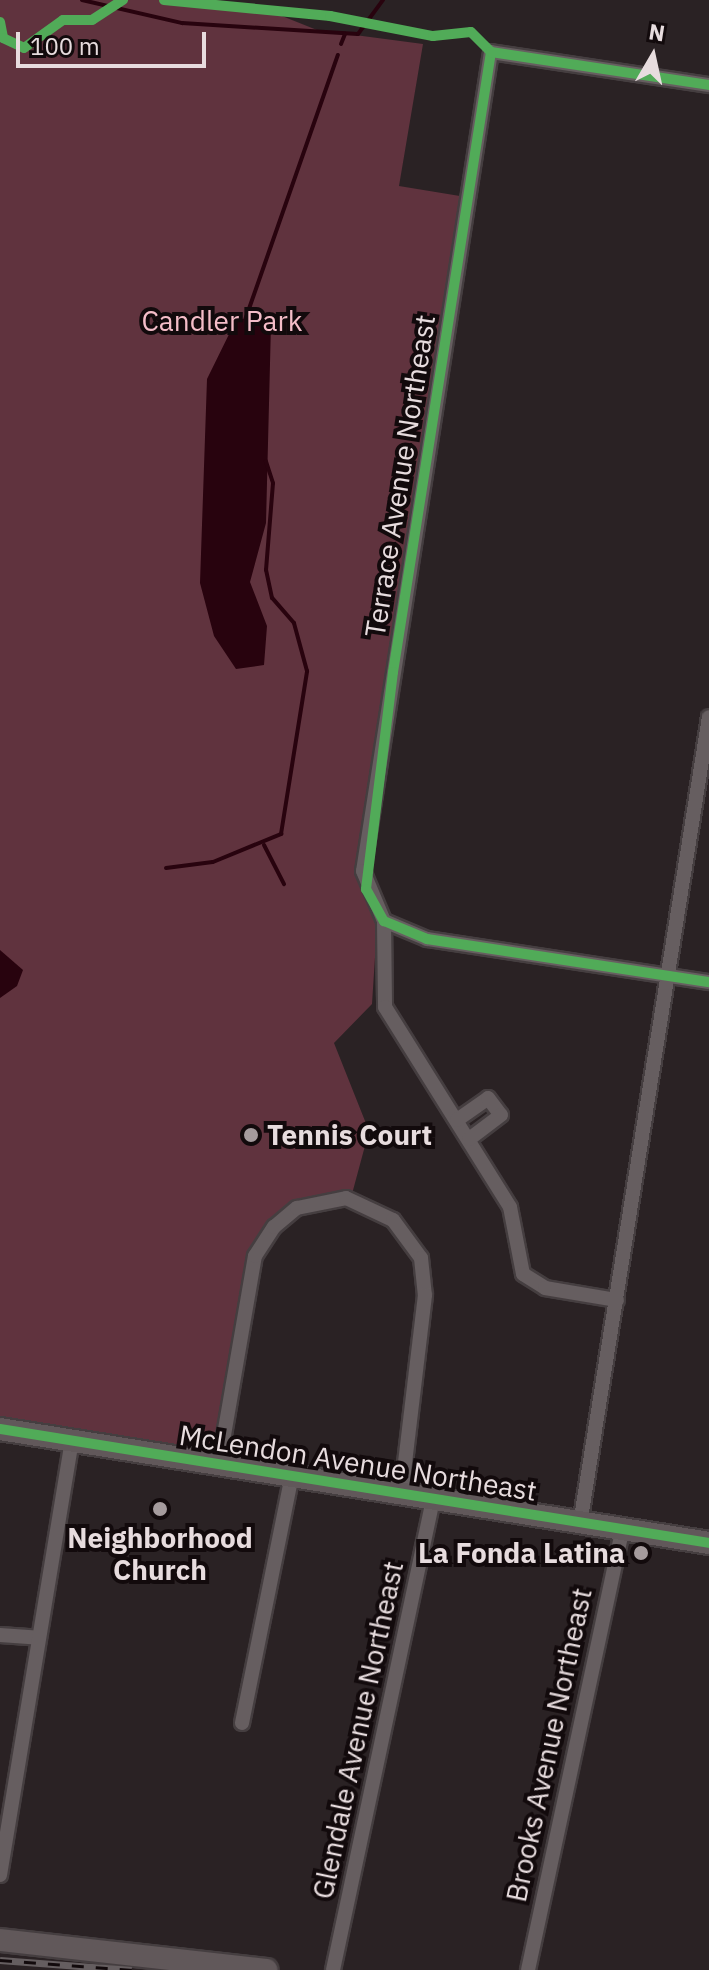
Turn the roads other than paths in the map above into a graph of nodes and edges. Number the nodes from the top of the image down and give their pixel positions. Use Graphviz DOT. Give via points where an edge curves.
graph roads {
  1 [pos="709,85"];
  2 [pos="709,717"];
  3 [pos="384,921"];
  4 [pos="671,977"];
  5 [pos="709,982"];
  6 [pos="457,1120"];
  7 [pos="469,1139"];
  8 [pos="617,1300"];
  9 [pos="0,1429"];
  10 [pos="72,1441"];
  11 [pos="219,1464"];
  12 [pos="292,1476"];
  13 [pos="401,1496"];
  14 [pos="433,1501"];
  15 [pos="580,1524"];
  16 [pos="622,1531"];
  17 [pos="709,1543"];
  18 [pos="0,1635"];
  19 [pos="39,1638"];
  20 [pos="242,1723"];
  21 [pos="0,1875"];
  22 [pos="0,1940"];
  23 [pos="266,1970"];
  24 [pos="333,1970"];
  25 [pos="528,1970"];
  1 -- 3 [label="street, Terrace Avenue Northeast" via="491,52 363,871"];
  2 -- 4 [label="street"];
  3 -- 4 [label="street" via="427,939"];
  3 -- 6 [label="street" via="385,1007"];
  4 -- 5 [label="street"];
  4 -- 8 [label="street"];
  6 -- 7 [label="street"];
  6 -- 7 [label="street" via="488,1098 501,1115"];
  7 -- 8 [label="street" via="510,1207 527,1280"];
  8 -- 15 [label="street"];
  9 -- 10 [label="street, McLendon Avenue Northeast"];
  10 -- 11 [label="street, McLendon Avenue Northeast"];
  10 -- 19 [label="street"];
  11 -- 12 [label="street, McLendon Avenue Northeast"];
  11 -- 13 [label="street" via="255,1256 297,1208 346,1198 393,1220 421,1258 425,1295"];
  12 -- 13 [label="street, McLendon Avenue Northeast"];
  12 -- 20 [label="street"];
  13 -- 14 [label="street, McLendon Avenue Northeast"];
  14 -- 15 [label="street, McLendon Avenue Northeast"];
  14 -- 24 [label="street, Glendale Avenue Northeast"];
  15 -- 16 [label="street, McLendon Avenue Northeast"];
  16 -- 17 [label="street, McLendon Avenue Northeast"];
  16 -- 25 [label="street, Brooks Avenue Northeast"];
  18 -- 19 [label="street"];
  19 -- 21 [label="street"];
  22 -- 23 [label="street"];
}
